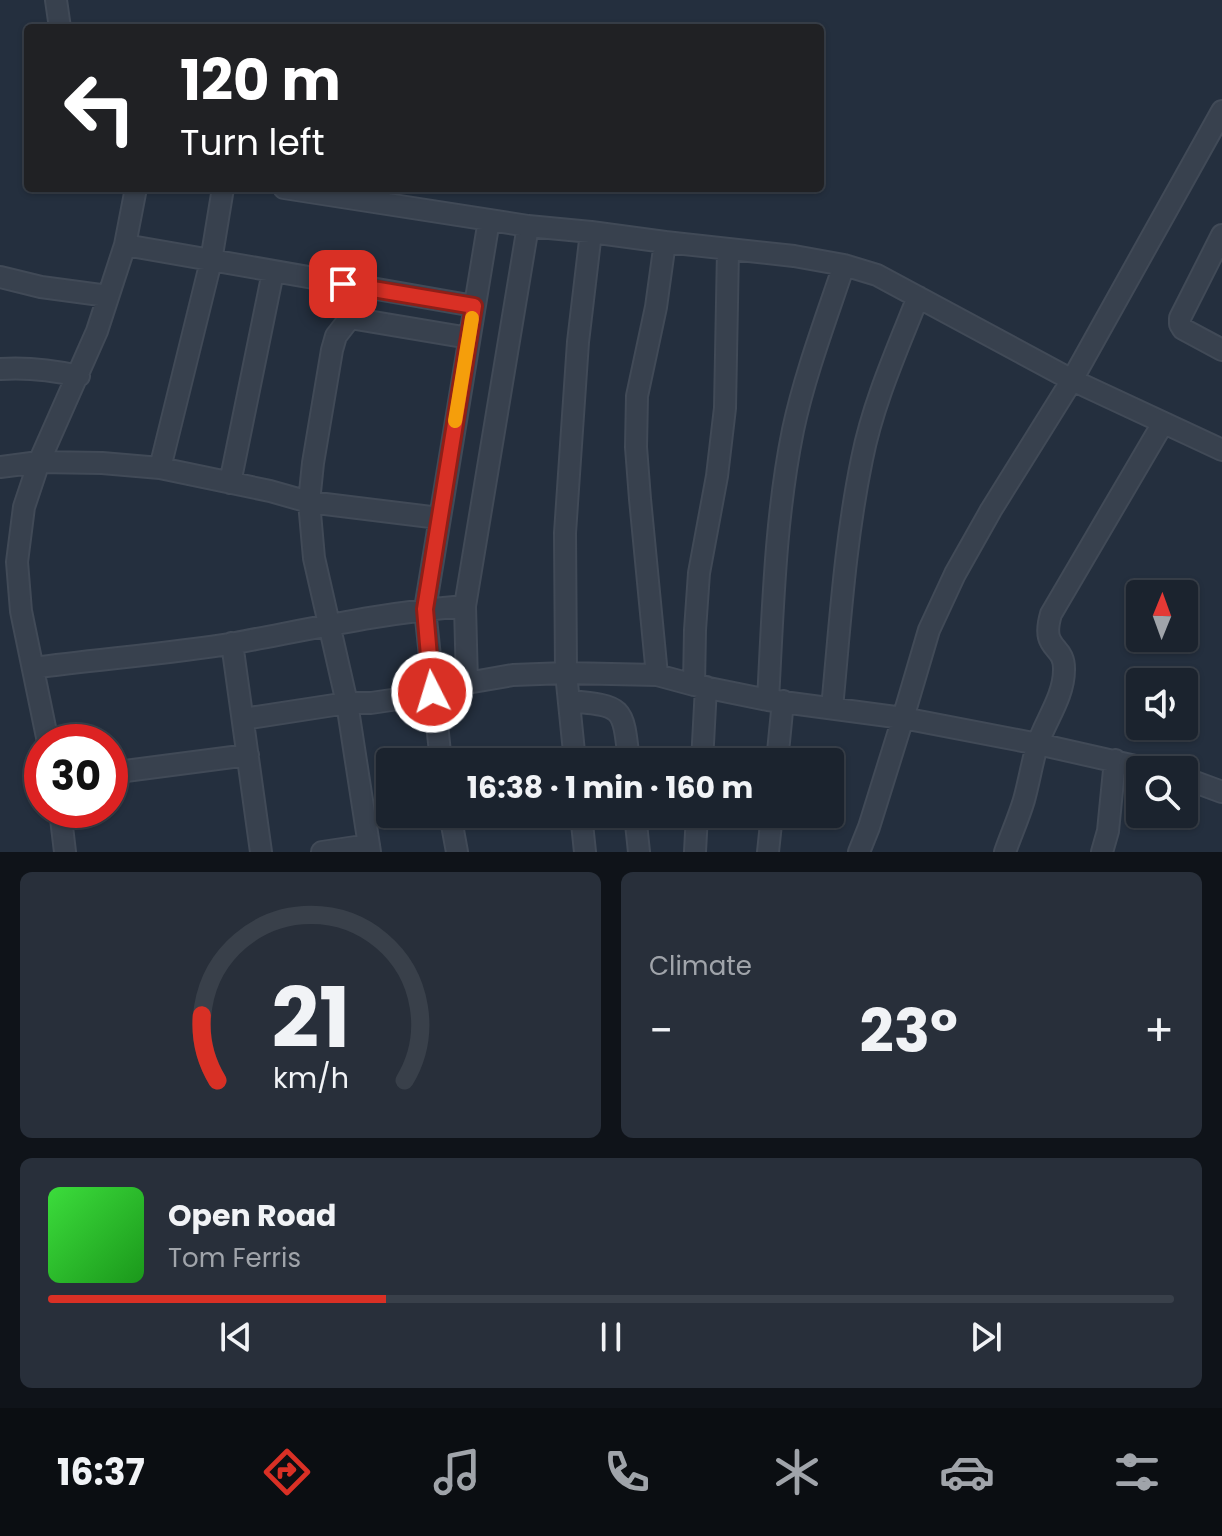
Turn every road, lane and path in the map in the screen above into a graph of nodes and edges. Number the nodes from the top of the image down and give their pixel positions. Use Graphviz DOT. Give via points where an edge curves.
graph roads {
  1 [pos="56,0"];
  2 [pos="59,24"];
  3 [pos="1222,111"];
  4 [pos="135,192"];
  5 [pos="222,192"];
  6 [pos="310,192"];
  7 [pos="489,220"];
  8 [pos="528,226"];
  9 [pos="591,232"];
  10 [pos="1222,235"];
  11 [pos="665,242"];
  12 [pos="125,245"];
  13 [pos="728,250"];
  14 [pos="211,261"];
  15 [pos="844,265"];
  16 [pos="273,272"];
  17 [pos="0,277"];
  18 [pos="358,287"];
  19 [pos="108,296"];
  20 [pos="918,297"];
  21 [pos="474,306"];
  22 [pos="350,318"];
  23 [pos="469,338"];
  24 [pos="1222,350"];
  25 [pos="0,369"];
  26 [pos="79,376"];
  27 [pos="1072,380"];
  28 [pos="1163,423"];
  29 [pos="1222,450"];
  30 [pos="39,462"];
  31 [pos="0,467"];
  32 [pos="160,468"];
  33 [pos="230,483"];
  34 [pos="309,502"];
  35 [pos="439,518"];
  36 [pos="465,606"];
  37 [pos="425,609"];
  38 [pos="330,624"];
  39 [pos="232,643"];
  40 [pos="33,668"];
  41 [pos="566,673"];
  42 [pos="657,675"];
  43 [pos="467,683"];
  44 [pos="700,686"];
  45 [pos="432,692"];
  46 [pos="776,700"];
  47 [pos="569,701"];
  48 [pos="347,703"];
  49 [pos="832,708"];
  50 [pos="903,718"];
  51 [pos="243,719"];
  52 [pos="44,724"];
  53 [pos="1038,744"];
  54 [pos="439,748"];
  55 [pos="574,748"];
  56 [pos="628,748"];
  57 [pos="702,748"];
  58 [pos="777,748"];
  59 [pos="248,755"];
  60 [pos="1115,760"];
  61 [pos="1126,763"];
  62 [pos="128,771"];
  63 [pos="1198,783"];
  64 [pos="1222,792"];
  65 [pos="62,828"];
  66 [pos="453,828"];
  67 [pos="582,828"];
  68 [pos="636,828"];
  69 [pos="696,828"];
  70 [pos="771,828"];
  71 [pos="369,849"];
  72 [pos="65,852"];
  73 [pos="261,852"];
  74 [pos="322,852"];
  75 [pos="457,852"];
  76 [pos="585,852"];
  77 [pos="639,852"];
  78 [pos="695,852"];
  79 [pos="768,852"];
  80 [pos="859,852"];
  81 [pos="1005,852"];
  82 [pos="1102,852"];
  1 -- 2 [label="street"];
  3 -- 27 [label="street"];
  4 -- 12 [label="street"];
  5 -- 14 [label="street"];
  6 -- 7 [label="street"];
  7 -- 8 [label="street"];
  7 -- 21 [label="street"];
  8 -- 9 [label="street"];
  8 -- 36 [label="street"];
  9 -- 11 [label="street"];
  9 -- 41 [label="street" via="565,533"];
  10 -- 24 [label="street" via="1180,318 1183,329"];
  11 -- 13 [label="street"];
  11 -- 42 [label="street" via="637,396 636,447"];
  12 -- 14 [label="street"];
  12 -- 19 [label="street"];
  13 -- 15 [label="street"];
  13 -- 44 [label="street" via="725,408 695,630"];
  14 -- 16 [label="street"];
  14 -- 32 [label="street"];
  15 -- 20 [label="street"];
  15 -- 46 [label="street" via="807,376 781,506"];
  16 -- 18 [label="street"];
  16 -- 33 [label="street"];
  17 -- 19 [label="street"];
  18 -- 21 [label="street"];
  18 -- 22 [label="street"];
  19 -- 26 [label="street"];
  20 -- 27 [label="street"];
  20 -- 49 [label="street" via="862,457"];
  21 -- 23 [label="street"];
  22 -- 23 [label="street"];
  22 -- 34 [label="street" via="332,350"];
  23 -- 35 [label="street"];
  25 -- 26 [label="street"];
  26 -- 30 [label="street"];
  27 -- 28 [label="street"];
  27 -- 50 [label="street" via="955,574 929,630"];
  28 -- 29 [label="street"];
  28 -- 53 [label="street" via="1051,614 1047,634 1063,660 1063,682"];
  30 -- 31 [label="street"];
  30 -- 32 [label="street"];
  30 -- 40 [label="street" via="24,507 17,562"];
  32 -- 33 [label="street"];
  33 -- 34 [label="street"];
  34 -- 35 [label="street"];
  34 -- 38 [label="street" via="314,558"];
  35 -- 37 [label="street"];
  36 -- 37 [label="street"];
  36 -- 43 [label="street"];
  37 -- 38 [label="street"];
  37 -- 45 [label="street"];
  38 -- 39 [label="street"];
  38 -- 48 [label="street"];
  39 -- 40 [label="street"];
  39 -- 51 [label="street"];
  40 -- 52 [label="street"];
  41 -- 42 [label="street"];
  41 -- 43 [label="street"];
  41 -- 47 [label="street"];
  42 -- 44 [label="street"];
  43 -- 45 [label="street"];
  44 -- 46 [label="street"];
  44 -- 57 [label="street"];
  45 -- 48 [label="street"];
  45 -- 54 [label="street"];
  46 -- 49 [label="street"];
  46 -- 58 [label="street"];
  47 -- 55 [label="street"];
  47 -- 56 [label="street" via="606,704 616,710"];
  48 -- 51 [label="street"];
  48 -- 71 [label="street"];
  49 -- 50 [label="street"];
  50 -- 53 [label="street"];
  50 -- 80 [label="street"];
  51 -- 59 [label="street"];
  53 -- 60 [label="street"];
  53 -- 81 [label="street"];
  59 -- 62 [label="street"];
  59 -- 73 [label="street"];
  60 -- 61 [label="street"];
  60 -- 82 [label="street"];
  63 -- 64 [label="street"];
  65 -- 72 [label="street"];
  66 -- 75 [label="street"];
  67 -- 76 [label="street"];
  68 -- 77 [label="street"];
  69 -- 78 [label="street"];
  70 -- 79 [label="street"];
  71 -- 74 [label="street"];
}
